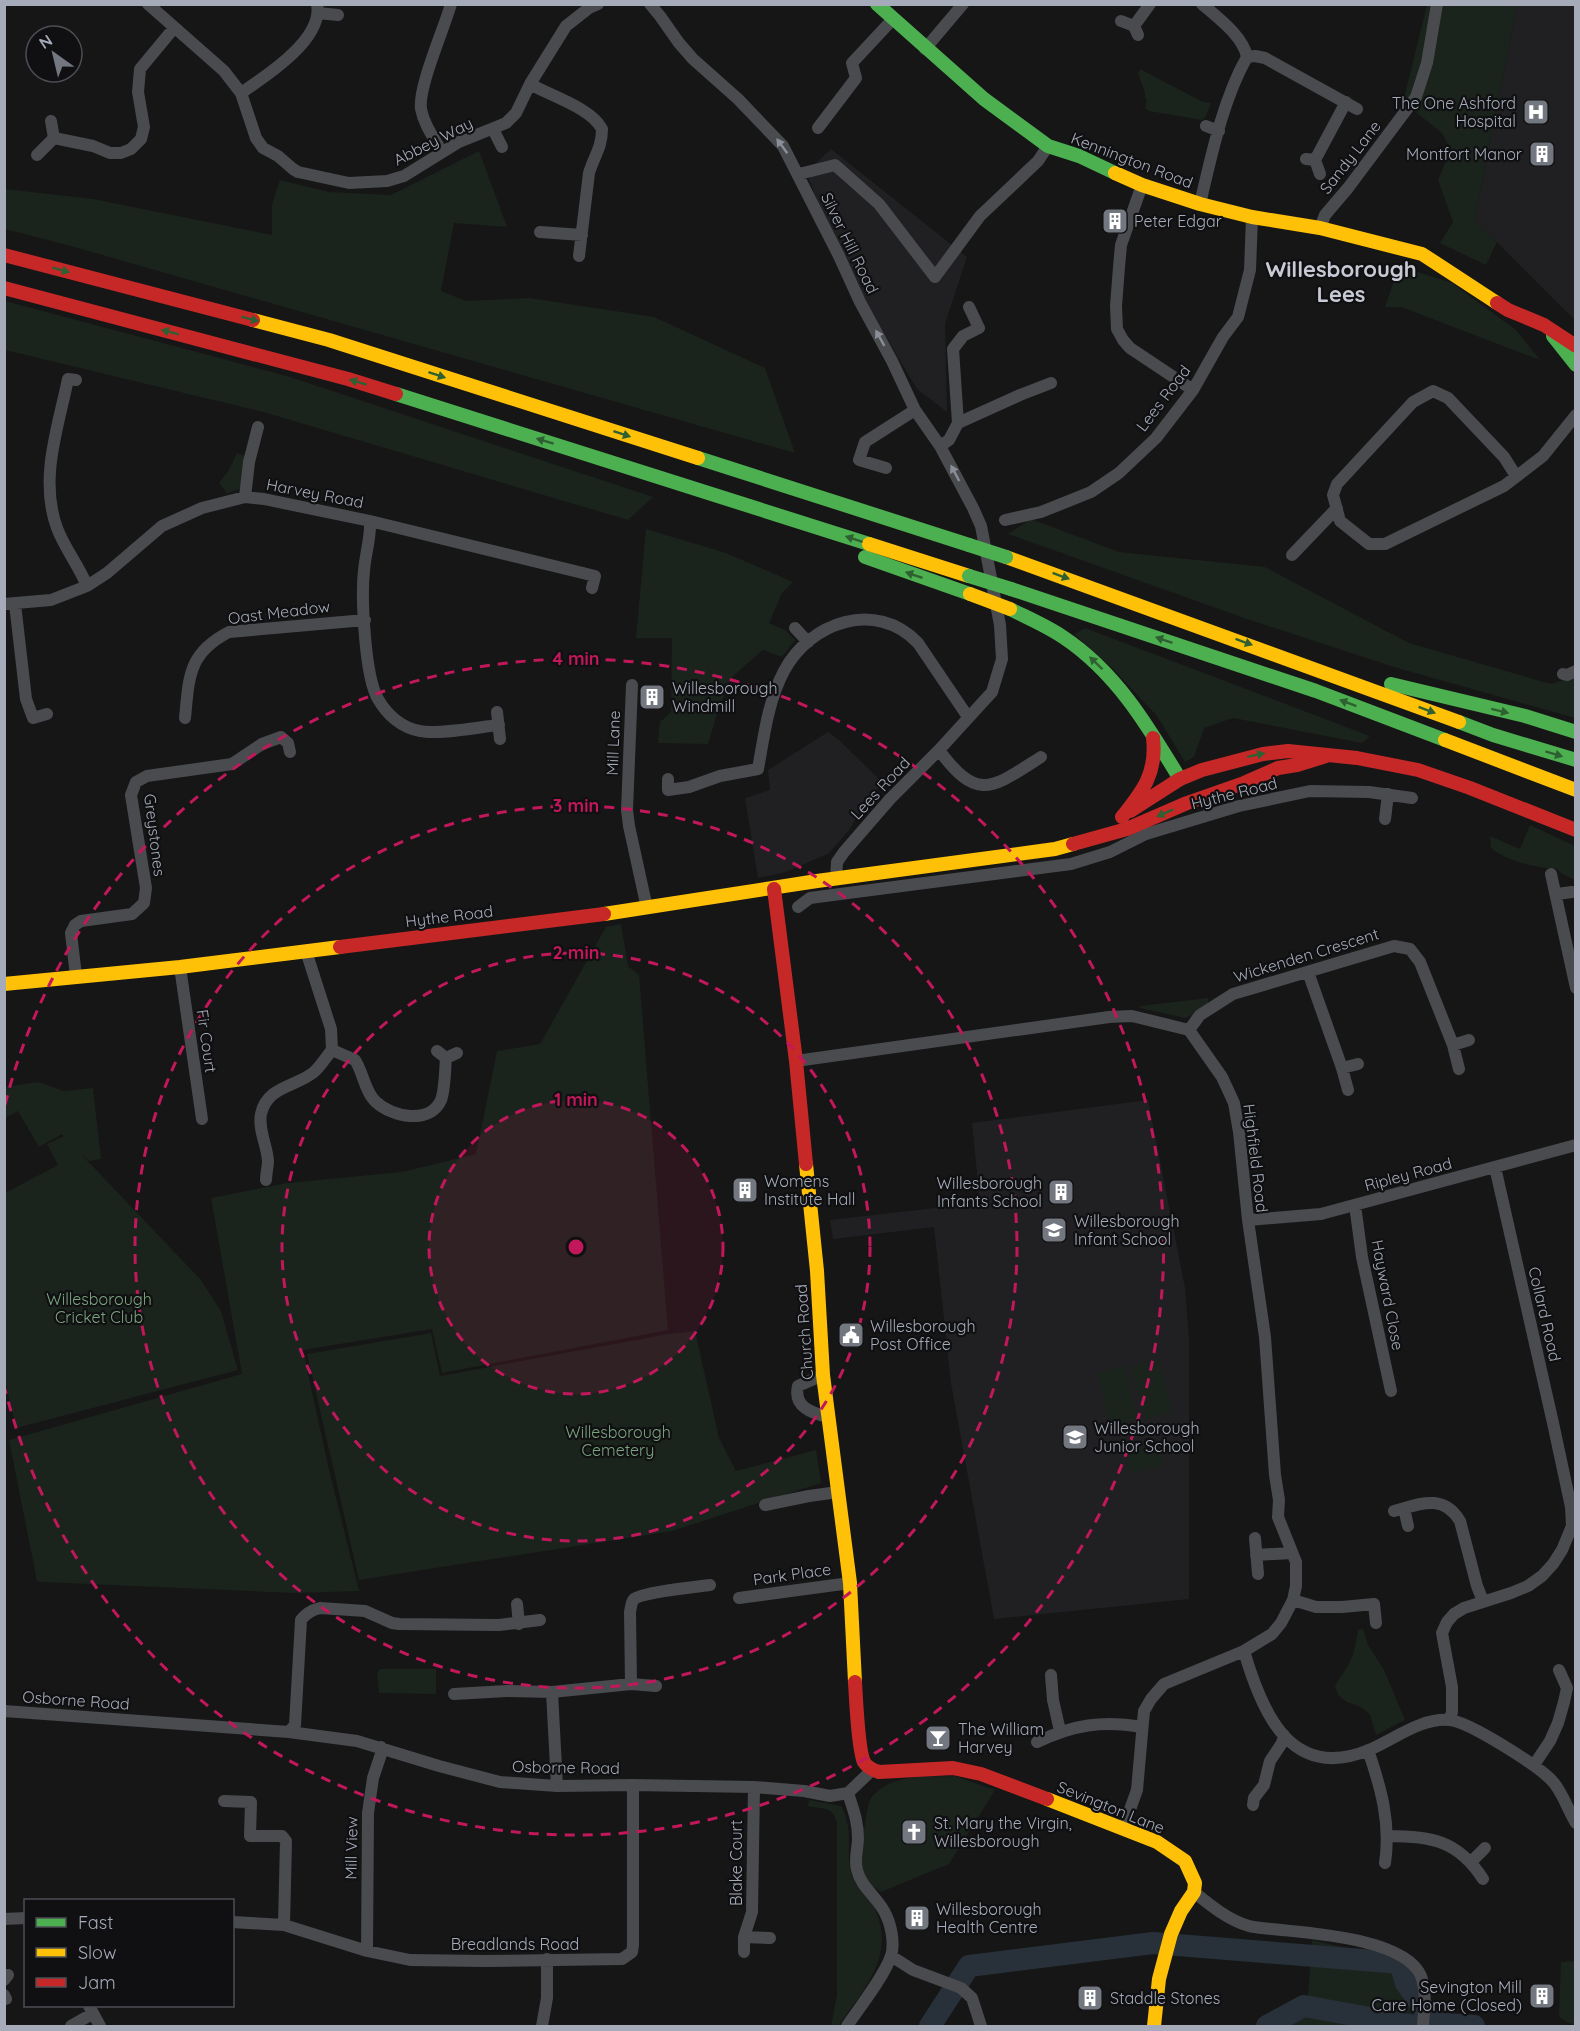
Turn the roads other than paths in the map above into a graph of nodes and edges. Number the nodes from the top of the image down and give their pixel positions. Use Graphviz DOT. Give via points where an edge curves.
graph roads {
  1 [pos="148,4"];
  2 [pos="451,4"];
  3 [pos="598,4"];
  4 [pos="650,4"];
  5 [pos="877,4"];
  6 [pos="963,4"];
  7 [pos="1150,4"];
  8 [pos="1202,4"];
  9 [pos="1437,4"];
  10 [pos="318,9"];
  11 [pos="338,15"];
  12 [pos="893,19"];
  13 [pos="1121,21"];
  14 [pos="174,28"];
  15 [pos="925,49"];
  16 [pos="1247,57"];
  17 [pos="530,84"];
  18 [pos="241,93"];
  19 [pos="51,121"];
  20 [pos="1206,126"];
  21 [pos="1222,126"];
  22 [pos="818,128"];
  23 [pos="493,129"];
  24 [pos="54,138"];
  25 [pos="1048,146"];
  26 [pos="502,147"];
  27 [pos="442,152"];
  28 [pos="37,155"];
  29 [pos="799,174"];
  30 [pos="1320,174"];
  31 [pos="1142,185"];
  32 [pos="1200,204"];
  33 [pos="1252,217"];
  34 [pos="1320,228"];
  35 [pos="540,232"];
  36 [pos="582,235"];
  37 [pos="4,255"];
  38 [pos="579,256"];
  39 [pos="4,288"];
  40 [pos="969,307"];
  41 [pos="1544,325"];
  42 [pos="1575,345"];
  43 [pos="1575,365"];
  44 [pos="76,380"];
  45 [pos="1051,383"];
  46 [pos="1193,390"];
  47 [pos="915,410"];
  48 [pos="1575,415"];
  49 [pos="958,423"];
  50 [pos="258,427"];
  51 [pos="940,446"];
  52 [pos="885,468"];
  53 [pos="1516,476"];
  54 [pos="680,483"];
  55 [pos="245,497"];
  56 [pos="1337,508"];
  57 [pos="1005,520"];
  58 [pos="370,521"];
  59 [pos="981,526"];
  60 [pos="1292,555"];
  61 [pos="87,586"];
  62 [pos="592,588"];
  63 [pos="10,604"];
  64 [pos="364,620"];
  65 [pos="795,628"];
  66 [pos="808,642"];
  67 [pos="1300,663"];
  68 [pos="632,685"];
  69 [pos="47,714"];
  70 [pos="968,717"];
  71 [pos="185,718"];
  72 [pos="1575,732"];
  73 [pos="1152,734"];
  74 [pos="500,739"];
  75 [pos="939,750"];
  76 [pos="290,752"];
  77 [pos="1326,756"];
  78 [pos="1041,757"];
  79 [pos="1575,760"];
  80 [pos="1278,768"];
  81 [pos="668,779"];
  82 [pos="1180,779"];
  83 [pos="1575,790"];
  84 [pos="1388,794"];
  85 [pos="1412,798"];
  86 [pos="1122,817"];
  87 [pos="1385,819"];
  88 [pos="1575,830"];
  89 [pos="1089,839"];
  90 [pos="1094,858"];
  91 [pos="896,871"];
  92 [pos="1551,874"];
  93 [pos="836,879"];
  94 [pos="897,888"];
  95 [pos="774,889"];
  96 [pos="1572,892"];
  97 [pos="1557,894"];
  98 [pos="648,908"];
  99 [pos="798,908"];
  100 [pos="306,951"];
  101 [pos="180,967"];
  102 [pos="1308,972"];
  103 [pos="76,976"];
  104 [pos="4,984"];
  105 [pos="1575,988"];
  106 [pos="1190,1030"];
  107 [pos="1469,1040"];
  108 [pos="1453,1045"];
  109 [pos="332,1050"];
  110 [pos="447,1054"];
  111 [pos="796,1061"];
  112 [pos="1358,1064"];
  113 [pos="1342,1068"];
  114 [pos="1459,1069"];
  115 [pos="1348,1090"];
  116 [pos="202,1119"];
  117 [pos="1575,1145"];
  118 [pos="1495,1167"];
  119 [pos="266,1180"];
  120 [pos="1355,1205"];
  121 [pos="1248,1220"];
  122 [pos="823,1375"];
  123 [pos="1390,1391"];
  124 [pos="828,1417"];
  125 [pos="838,1492"];
  126 [pos="765,1505"];
  127 [pos="1408,1526"];
  128 [pos="1574,1526"];
  129 [pos="1256,1538"];
  130 [pos="1292,1553"];
  131 [pos="1256,1555"];
  132 [pos="1257,1574"];
  133 [pos="850,1583"];
  134 [pos="710,1585"];
  135 [pos="740,1598"];
  136 [pos="1293,1600"];
  137 [pos="1483,1601"];
  138 [pos="517,1604"];
  139 [pos="540,1620"];
  140 [pos="1376,1623"];
  141 [pos="519,1624"];
  142 [pos="1244,1652"];
  143 [pos="1558,1670"];
  144 [pos="1051,1675"];
  145 [pos="631,1684"];
  146 [pos="657,1686"];
  147 [pos="1571,1686"];
  148 [pos="552,1692"];
  149 [pos="454,1694"];
  150 [pos="4,1712"];
  151 [pos="1450,1719"];
  152 [pos="1142,1727"];
  153 [pos="1060,1731"];
  154 [pos="289,1732"];
  155 [pos="1284,1736"];
  156 [pos="1036,1742"];
  157 [pos="381,1747"];
  158 [pos="1368,1750"];
  159 [pos="1534,1765"];
  160 [pos="872,1770"];
  161 [pos="633,1785"];
  162 [pos="557,1786"];
  163 [pos="754,1787"];
  164 [pos="848,1793"];
  165 [pos="224,1801"];
  166 [pos="1253,1805"];
  167 [pos="1575,1823"];
  168 [pos="1123,1829"];
  169 [pos="1388,1836"];
  170 [pos="1485,1848"];
  171 [pos="1471,1862"];
  172 [pos="1385,1863"];
  173 [pos="1483,1878"];
  174 [pos="1194,1892"];
  175 [pos="4,1918"];
  176 [pos="24,1918"];
  177 [pos="234,1922"];
  178 [pos="284,1925"];
  179 [pos="744,1937"];
  180 [pos="770,1938"];
  181 [pos="367,1951"];
  182 [pos="744,1952"];
  183 [pos="891,1956"];
  184 [pos="547,1959"];
  185 [pos="90,2010"];
  186 [pos="70,2026"];
  187 [pos="100,2026"];
  188 [pos="542,2026"];
  189 [pos="847,2026"];
  190 [pos="981,2026"];
  191 [pos="1154,2026"];
  192 [pos="1423,2026"];
  1 -- 14 [label="street, Abbey Way"];
  2 -- 27 [label="street" via="420,105"];
  3 -- 17 [label="street, Abbey Way" via="566,26"];
  29 -- 4 [label="street, Silver Hill Road, one-way" via="781,143 693,59"];
  5 -- 12 [label="main road, Kennington Road"];
  6 -- 15 [label="street"];
  7 -- 13 [label="street" via="1136,30"];
  8 -- 16 [label="street" via="1238,36"];
  9 -- 34 [label="street, Sandy Lane" via="1427,63 1416,98 1325,215"];
  10 -- 11 [label="street"];
  10 -- 18 [label="street" via="311,33 281,64"];
  12 -- 15 [label="main road, Kennington Road"];
  12 -- 22 [label="street" via="852,63 856,78"];
  14 -- 18 [label="street, Abbey Way" via="224,71"];
  14 -- 24 [label="street" via="140,69 138,92 144,127 141,139 131,149 110,153"];
  15 -- 25 [label="main road, Kennington Road"];
  16 -- 21 [label="street"];
  16 -- 30 [label="street" via="1266,58 1352,106 1310,159"];
  17 -- 23 [label="street, Abbey Way" via="516,113"];
  17 -- 36 [label="street" via="584,110 602,129 601,144 589,173"];
  18 -- 27 [label="street, Abbey Way" via="254,136 263,148 298,172 349,183 387,181 404,176"];
  19 -- 24 [label="street"];
  20 -- 21 [label="street"];
  21 -- 32 [label="street"];
  23 -- 26 [label="street, Abbey Way"];
  23 -- 27 [label="street, Abbey Way"];
  24 -- 28 [label="street"];
  25 -- 29 [label="street" via="1038,161 980,216 935,277 879,204 835,165"];
  25 -- 31 [label="main road, Kennington Road"];
  47 -- 29 [label="street, Silver Hill Road, one-way"];
  31 -- 32 [label="main road, Kennington Road"];
  31 -- 46 [label="street" via="1120,245 1117,329 1130,348"];
  32 -- 33 [label="main road, Kennington Road"];
  33 -- 34 [label="main road, Kennington Road"];
  33 -- 46 [label="street, Lees Road" via="1250,270 1238,317"];
  34 -- 41 [label="main road, Kennington Road" via="1422,254 1509,310"];
  35 -- 36 [label="street"];
  36 -- 38 [label="street"];
  37 -- 67 [label="main road, one-way, bridge" via="329,340 1006,556"];
  54 -- 39 [label="main road, one-way" via="348,379"];
  40 -- 49 [label="street" via="979,328 963,336 953,349"];
  41 -- 42 [label="main road, Kennington Road"];
  41 -- 43 [label="main road, Kennington Road"];
  44 -- 61 [label="street" via="68,379 49,475 50,500 57,528"];
  45 -- 49 [label="street"];
  46 -- 57 [label="street, Lees Road" via="1156,438 1098,488 1041,512"];
  47 -- 51 [label="street, Silver Hill Road"];
  47 -- 52 [label="street" via="866,442 859,460"];
  48 -- 53 [label="street" via="1543,456"];
  49 -- 51 [label="street" via="949,440"];
  50 -- 55 [label="street"];
  59 -- 51 [label="street, Silver Hill Road, one-way"];
  53 -- 56 [label="street" via="1504,486 1385,544 1364,541 1340,521"];
  53 -- 56 [label="street" via="1504,457 1448,398 1433,391 1413,402 1345,474 1333,495"];
  73 -- 54 [label="main road, one-way, bridge" via="1126,695 1096,663 1042,624 970,594 758,519"];
  83 -- 54 [label="main road, one-way, bridge" via="1316,691"];
  55 -- 58 [label="street, Harvey Road"];
  55 -- 61 [label="street, Harvey Road" via="202,508 162,526"];
  56 -- 60 [label="street"];
  58 -- 62 [label="street, Harvey Road" via="595,576"];
  58 -- 64 [label="street" via="363,573"];
  59 -- 70 [label="street, Lees Road" via="1000,625 1002,659 992,692"];
  61 -- 63 [label="street, Harvey Road" via="51,600"];
  63 -- 69 [label="street" via="26,699 33,718"];
  64 -- 71 [label="street, Oast Meadow" via="229,632 214,640 193,665"];
  64 -- 74 [label="street" via="371,682 377,698 396,721 423,732 498,718"];
  65 -- 66 [label="street"];
  66 -- 70 [label="street" via="823,631 858,618 892,624 918,643"];
  66 -- 81 [label="street" via="788,664 775,691 758,769 668,790"];
  67 -- 72 [label="main road, one-way" via="1525,716"];
  67 -- 79 [label="main road, one-way" via="1493,735"];
  68 -- 98 [label="street, Mill Lane" via="627,810"];
  70 -- 75 [label="street, Lees Road"];
  73 -- 82 [label="main road"];
  73 -- 86 [label="main road" via="1155,760 1150,777"];
  75 -- 78 [label="street" via="955,772 975,785 1008,778"];
  75 -- 93 [label="street, Lees Road" via="844,852 837,862"];
  76 -- 103 [label="street, Greystones" via="288,742 281,736 232,764 147,776 136,782 131,795 146,888 144,903 132,914 75,925 71,933"];
  77 -- 80 [label="main road, Hythe Road"];
  82 -- 77 [label="main road, Hythe Road, one-way" via="1226,762 1263,754 1288,751"];
  77 -- 88 [label="main road, Hythe Road" via="1390,763 1428,773"];
  80 -- 82 [label="main road" via="1245,769 1194,785"];
  80 -- 89 [label="main road, Hythe Road, one-way" via="1126,829"];
  82 -- 86 [label="main road, Hythe Road"];
  84 -- 85 [label="street, Hythe Road"];
  84 -- 87 [label="street"];
  84 -- 90 [label="street, Hythe Road" via="1310,791 1239,806 1146,834"];
  86 -- 89 [label="main road, Hythe Road"];
  89 -- 90 [label="street"];
  89 -- 91 [label="main road, Hythe Road" via="1055,849"];
  90 -- 94 [label="street, Hythe Road"];
  91 -- 93 [label="main road, Hythe Road"];
  91 -- 94 [label="street"];
  92 -- 97 [label="street"];
  93 -- 95 [label="main road, Hythe Road"];
  94 -- 99 [label="street, Hythe Road" via="810,898"];
  95 -- 98 [label="main road, Hythe Road"];
  95 -- 111 [label="main road, Church Road"];
  96 -- 97 [label="street"];
  97 -- 105 [label="street"];
  98 -- 100 [label="main road, Hythe Road"];
  100 -- 101 [label="main road, Hythe Road"];
  100 -- 109 [label="street" via="331,1029"];
  101 -- 103 [label="main road, Hythe Road"];
  101 -- 116 [label="street, Fir Court"];
  102 -- 106 [label="street, Wickenden Crescent" via="1233,994 1200,1015"];
  102 -- 108 [label="street, Wickenden Crescent" via="1394,946 1410,949 1420,962"];
  102 -- 113 [label="street"];
  103 -- 104 [label="main road, Hythe Road"];
  106 -- 111 [label="street" via="1132,1016 1109,1017"];
  106 -- 121 [label="street, Highfield Road" via="1222,1077 1234,1103"];
  107 -- 108 [label="street"];
  108 -- 114 [label="street, Wickenden Crescent"];
  109 -- 110 [label="street" via="355,1060 376,1102 401,1114 419,1117 427,1115 441,1099"];
  109 -- 119 [label="street" via="314,1072 274,1093 265,1104 261,1125 268,1160"];
  111 -- 122 [label="main road, Church Road"];
  112 -- 113 [label="street"];
  113 -- 115 [label="street"];
  117 -- 118 [label="street, Ripley Road"];
  118 -- 120 [label="street, Ripley Road"];
  118 -- 128 [label="street, Collard Road"];
  120 -- 121 [label="street, Ripley Road" via="1321,1214"];
  120 -- 123 [label="street, Hayward Close"];
  121 -- 130 [label="street, Highfield Road" via="1265,1336 1278,1517"];
  122 -- 124 [label="main road, Church Road"];
  122 -- 124 [label="street" via="798,1386 796,1394 801,1405 812,1413"];
  124 -- 125 [label="main road, Church Road"];
  125 -- 126 [label="street"];
  125 -- 133 [label="main road, Church Road"];
  127 -- 137 [label="street" via="1399,1510 1433,1502 1449,1507 1460,1521"];
  128 -- 137 [label="street, Collard Road" via="1554,1564 1542,1576 1512,1593"];
  129 -- 131 [label="street"];
  130 -- 131 [label="street"];
  130 -- 136 [label="street, Highfield Road" via="1297,1572"];
  131 -- 132 [label="street"];
  133 -- 135 [label="street, Park Place"];
  133 -- 160 [label="main road, Church Road" via="861,1747 864,1762"];
  134 -- 145 [label="street" via="649,1594 632,1601"];
  136 -- 140 [label="street" via="1316,1607 1374,1604"];
  136 -- 142 [label="street, Highfield Road" via="1272,1634"];
  137 -- 151 [label="street, Collard Road" via="1454,1614 1442,1633 1452,1687"];
  138 -- 141 [label="street"];
  139 -- 141 [label="street"];
  141 -- 154 [label="street" via="399,1624 365,1611 314,1609 301,1620 295,1725"];
  142 -- 152 [label="street, Highfield Road" via="1164,1684 1144,1711"];
  142 -- 155 [label="street" via="1267,1714"];
  143 -- 147 [label="street"];
  144 -- 153 [label="street"];
  145 -- 146 [label="street"];
  145 -- 148 [label="street"];
  147 -- 159 [label="street" via="1550,1741"];
  148 -- 149 [label="street"];
  148 -- 162 [label="street"];
  150 -- 154 [label="street, Osborne Road"];
  151 -- 158 [label="street" via="1419,1724"];
  151 -- 159 [label="street"];
  152 -- 153 [label="street" via="1099,1724"];
  152 -- 168 [label="street, Highfield Road" via="1137,1790"];
  153 -- 156 [label="street"];
  154 -- 157 [label="street, Osborne Road"];
  155 -- 158 [label="street" via="1309,1755 1334,1758"];
  155 -- 166 [label="street"];
  157 -- 162 [label="street, Osborne Road" via="490,1780"];
  157 -- 181 [label="street, Mill View" via="368,1813"];
  158 -- 169 [label="street" via="1382,1795"];
  159 -- 167 [label="street" via="1555,1784"];
  160 -- 164 [label="street"];
  160 -- 168 [label="main road, Sevington Lane" via="953,1768 981,1774"];
  161 -- 162 [label="street, Osborne Road"];
  161 -- 163 [label="street, Osborne Road"];
  161 -- 184 [label="street, Breadlands Road" via="632,1952 617,1960"];
  163 -- 164 [label="street, Osborne Road" via="830,1796"];
  163 -- 179 [label="street, Blake Court" via="752,1912"];
  164 -- 183 [label="street" via="857,1816 857,1869 865,1888 885,1912"];
  165 -- 178 [label="street" via="251,1802 250,1836 282,1836 286,1841"];
  168 -- 174 [label="main road, Sevington Lane" via="1157,1842 1185,1861 1195,1883"];
  169 -- 171 [label="street" via="1434,1839"];
  169 -- 172 [label="street"];
  170 -- 171 [label="street"];
  171 -- 173 [label="street"];
  174 -- 191 [label="main road" via="1171,1934 1159,1978"];
  174 -- 192 [label="street" via="1216,1910 1249,1926 1374,1944 1399,1955 1421,1975 1425,1998"];
  175 -- 176 [label="street"];
  177 -- 178 [label="street, Breadlands Road"];
  178 -- 181 [label="street, Breadlands Road"];
  179 -- 180 [label="street"];
  179 -- 182 [label="street, Blake Court"];
  181 -- 184 [label="street, Breadlands Road" via="410,1960"];
  183 -- 189 [label="street"];
  183 -- 190 [label="street" via="913,1970 957,1986 972,1998"];
  184 -- 188 [label="street"];
  185 -- 186 [label="street"];
  185 -- 187 [label="street"];
}
